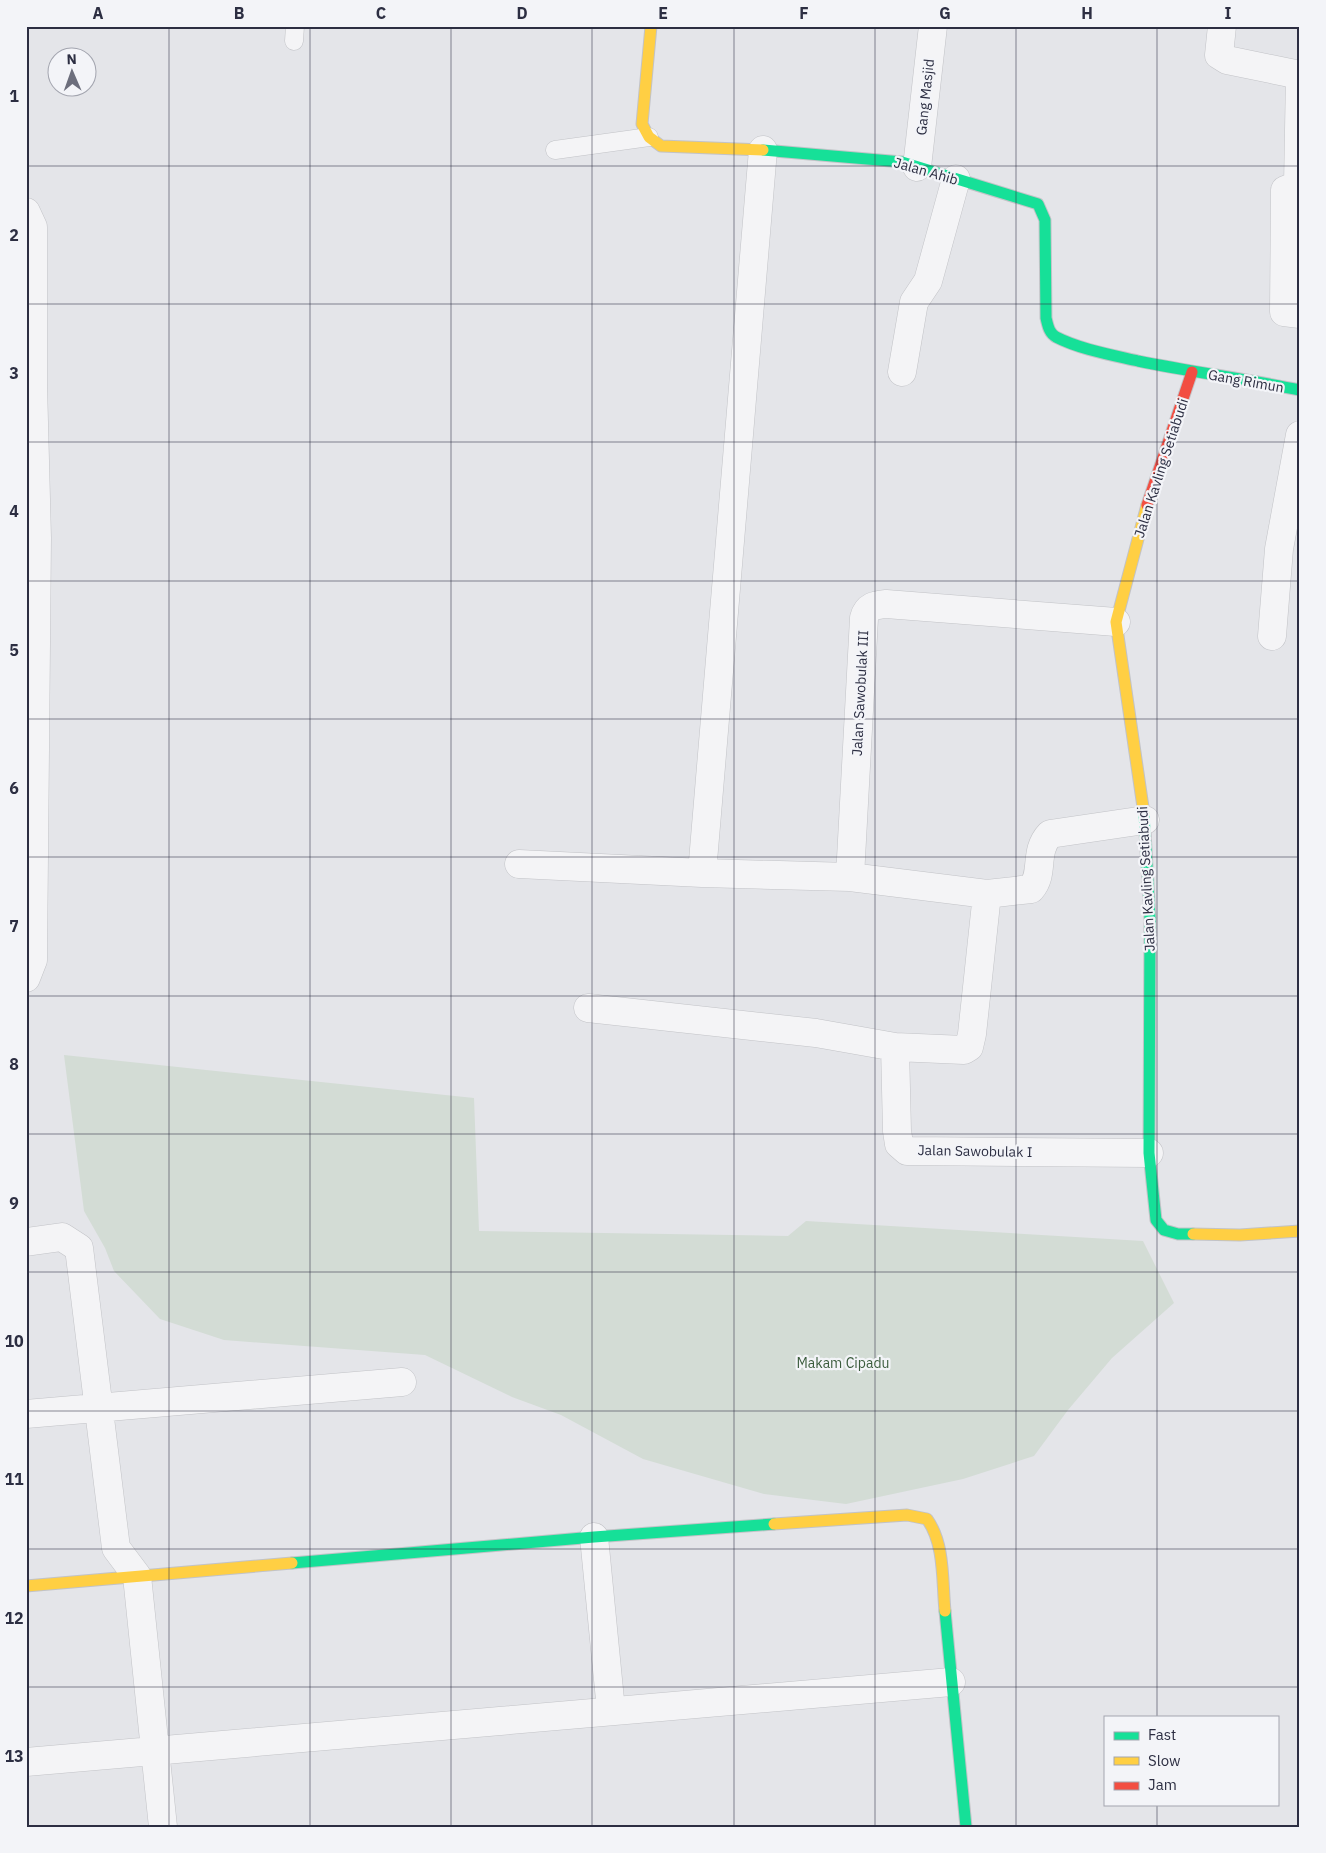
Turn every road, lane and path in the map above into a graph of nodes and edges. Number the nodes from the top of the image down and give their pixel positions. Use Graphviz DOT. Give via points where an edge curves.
graph roads {
  1 [pos="652,26"];
  2 [pos="933,26"];
  3 [pos="1222,26"];
  4 [pos="1300,75"];
  5 [pos="649,137"];
  6 [pos="555,150"];
  7 [pos="763,150"];
  8 [pos="917,167"];
  9 [pos="956,179"];
  10 [pos="29,223"];
  11 [pos="1300,314"];
  12 [pos="902,372"];
  13 [pos="1192,372"];
  14 [pos="30,385"];
  15 [pos="1300,390"];
  16 [pos="1300,435"];
  17 [pos="32,539"];
  18 [pos="1116,622"];
  19 [pos="1272,636"];
  20 [pos="31,687"];
  21 [pos="1145,820"];
  22 [pos="31,845"];
  23 [pos="519,864"];
  24 [pos="702,873"];
  25 [pos="850,877"];
  26 [pos="987,894"];
  27 [pos="26,978"];
  28 [pos="588,1008"];
  29 [pos="895,1047"];
  30 [pos="1150,1153"];
  31 [pos="1300,1230"];
  32 [pos="26,1242"];
  33 [pos="402,1382"];
  34 [pos="99,1406"];
  35 [pos="26,1414"];
  36 [pos="594,1537"];
  37 [pos="137,1576"];
  38 [pos="26,1586"];
  39 [pos="951,1682"];
  40 [pos="611,1710"];
  41 [pos="155,1751"];
  42 [pos="26,1762"];
  43 [pos="163,1827"];
  44 [pos="966,1827"];
  1 -- 5 [label="street" via="642,124"];
  2 -- 8 [label="street, Gang Masjid"];
  3 -- 4 [label="street" via="1219,54 1227,60"];
  4 -- 11 [label="street" via="1298,185 1285,190 1284,284 1284,312"];
  5 -- 6 [label="lane"];
  5 -- 7 [label="street, Jalan Ahib" via="661,146"];
  7 -- 8 [label="street, Jalan Ahib" via="902,162"];
  7 -- 24 [label="street"];
  8 -- 9 [label="street, Jalan Ahib"];
  9 -- 12 [label="street" via="928,281 914,302"];
  9 -- 13 [label="street, Jalan Ahib" via="1030,201 1042,210 1049,331 1106,354"];
  10 -- 14 [label="street"];
  13 -- 15 [label="street, Gang Rimun"];
  13 -- 18 [label="street, Jalan Kavling Setiabudi" via="1142,520"];
  14 -- 17 [label="street"];
  16 -- 19 [label="street" via="1279,550"];
  17 -- 20 [label="street"];
  18 -- 21 [label="street, Jalan Kavling Setiabudi"];
  18 -- 25 [label="street, Jalan Sawobulak III" via="886,604 871,606 864,618"];
  20 -- 22 [label="street"];
  21 -- 26 [label="street" via="1050,834 1039,853 1038,881 1030,888"];
  21 -- 30 [label="street, Jalan Kavling Setiabudi" via="1150,919"];
  22 -- 27 [label="street" via="33,960"];
  23 -- 24 [label="street"];
  24 -- 25 [label="street"];
  25 -- 26 [label="street"];
  26 -- 29 [label="street" via="969,1047 956,1051"];
  28 -- 29 [label="street" via="806,1032"];
  29 -- 30 [label="street, Jalan Sawobulak I" via="897,1131 899,1144 907,1151"];
  30 -- 31 [label="street, Jalan Kavling Setiabudi" via="1156,1220 1164,1230 1178,1234 1240,1235"];
  32 -- 34 [label="street" via="62,1237 79,1248"];
  33 -- 34 [label="street"];
  34 -- 35 [label="street"];
  34 -- 37 [label="street" via="116,1548"];
  36 -- 37 [label="street"];
  36 -- 39 [label="street" via="907,1515 927,1519 935,1530 939,1546"];
  36 -- 40 [label="street"];
  37 -- 38 [label="street"];
  37 -- 41 [label="street"];
  39 -- 40 [label="street"];
  39 -- 44 [label="street"];
  40 -- 41 [label="street"];
  41 -- 42 [label="street"];
  41 -- 43 [label="street"];
}
